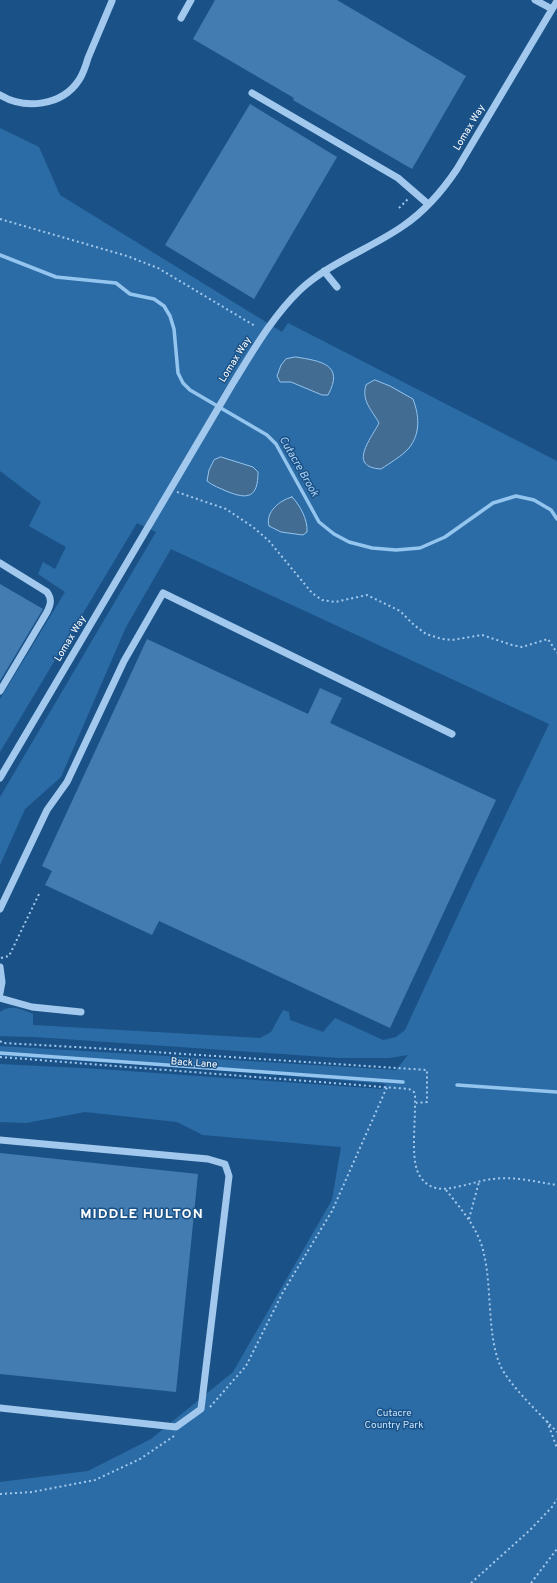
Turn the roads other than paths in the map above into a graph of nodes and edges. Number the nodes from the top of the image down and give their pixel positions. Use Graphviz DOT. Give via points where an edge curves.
graph roads {
  1 [pos="191,0"];
  2 [pos="535,0"];
  3 [pos="112,1"];
  4 [pos="557,1"];
  5 [pos="552,10"];
  6 [pos="180,18"];
  7 [pos="252,93"];
  8 [pos="0,94"];
  9 [pos="428,204"];
  10 [pos="324,271"];
  11 [pos="337,287"];
  12 [pos="0,564"];
  13 [pos="0,690"];
  14 [pos="452,734"];
  15 [pos="0,778"];
  16 [pos="0,909"];
  17 [pos="0,967"];
  18 [pos="0,993"];
  19 [pos="0,998"];
  20 [pos="82,1012"];
  21 [pos="0,1140"];
  22 [pos="0,1408"];
  1 -- 6 [label="street"];
  2 -- 5 [label="street"];
  3 -- 8 [label="street" via="79,80 64,95 46,103 26,104 10,101"];
  4 -- 5 [label="street, Lomax Way"];
  5 -- 9 [label="street, Lomax Way" via="457,169 446,186"];
  7 -- 9 [label="street" via="398,178"];
  9 -- 10 [label="street, Lomax Way" via="405,225"];
  10 -- 11 [label="street"];
  10 -- 15 [label="street, Lomax Way" via="301,290 273,321 233,383"];
  12 -- 13 [label="street" via="47,592 50,597 47,612"];
  14 -- 16 [label="street" via="164,593 124,661 67,782 47,810"];
  17 -- 18 [label="street"];
  19 -- 20 [label="street" via="32,1007"];
  21 -- 22 [label="street" via="208,1159 225,1164 229,1176 201,1409 176,1427"];
}
